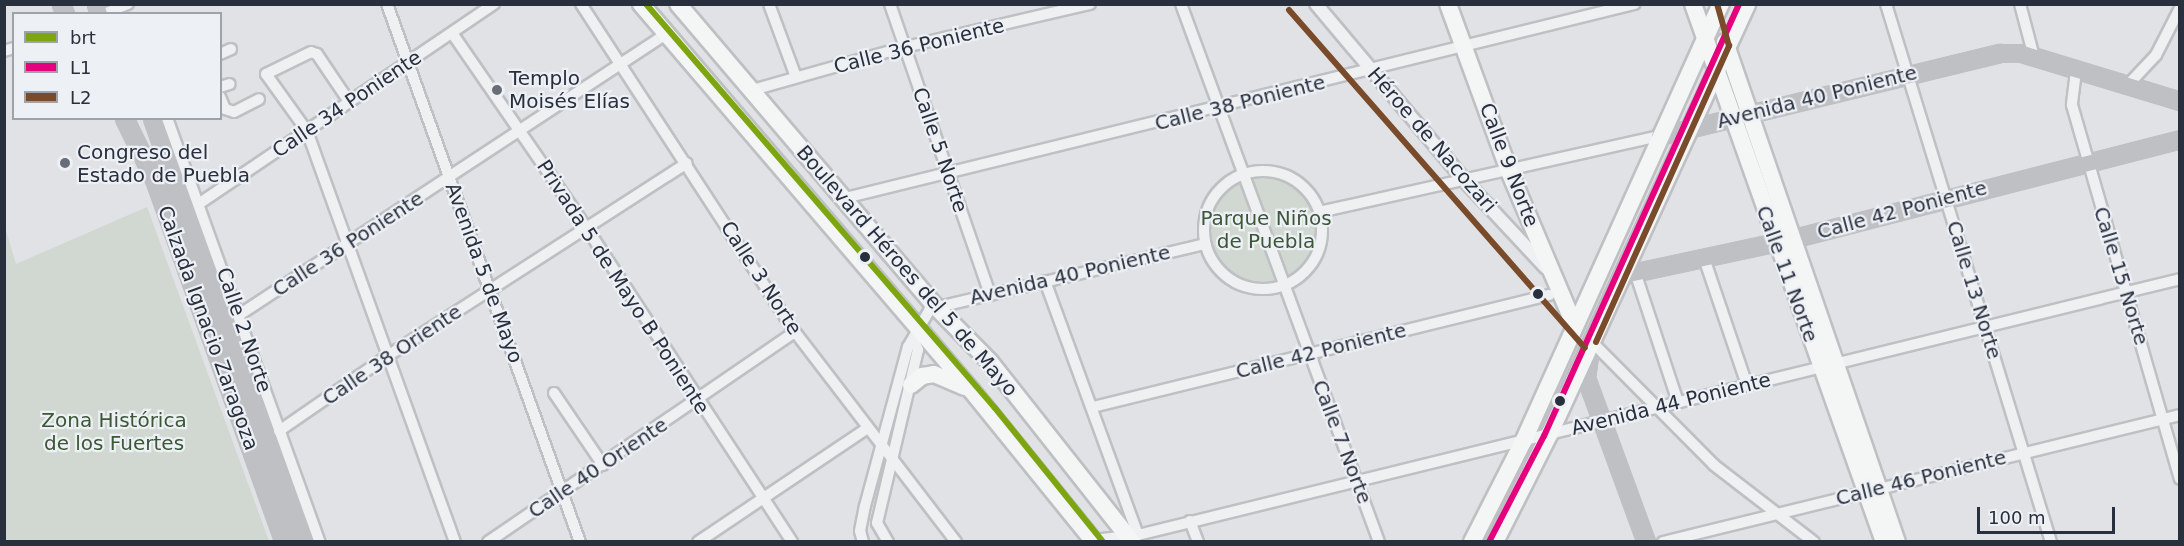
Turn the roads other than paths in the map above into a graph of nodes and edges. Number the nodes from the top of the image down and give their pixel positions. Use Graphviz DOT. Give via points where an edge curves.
graph roads {
  1 [pos="128,4"];
  2 [pos="387,4"];
  3 [pos="494,4"];
  4 [pos="581,4"];
  5 [pos="641,4"];
  6 [pos="678,4"];
  7 [pos="770,4"];
  8 [pos="890,4"];
  9 [pos="1090,4"];
  10 [pos="1181,4"];
  11 [pos="1316,4"];
  12 [pos="1448,4"];
  13 [pos="1634,4"];
  14 [pos="1693,4"];
  15 [pos="1747,4"];
  16 [pos="1886,4"];
  17 [pos="2019,4"];
  18 [pos="1716,8"];
  19 [pos="2180,8"];
  20 [pos="109,12"];
  21 [pos="452,33"];
  22 [pos="666,34"];
  23 [pos="1704,38"];
  24 [pos="905,47"];
  25 [pos="1726,47"];
  26 [pos="1464,48"];
  27 [pos="2034,57"];
  28 [pos="407,63"];
  29 [pos="621,65"];
  30 [pos="1372,71"];
  31 [pos="1715,71"];
  32 [pos="2076,71"];
  33 [pos="1907,75"];
  34 [pos="796,77"];
  35 [pos="2126,87"];
  36 [pos="749,92"];
  37 [pos="259,99"];
  38 [pos="2180,101"];
  39 [pos="222,102"];
  40 [pos="350,103"];
  41 [pos="1220,109"];
  42 [pos="1748,113"];
  43 [pos="1731,117"];
  44 [pos="125,120"];
  45 [pos="154,120"];
  46 [pos="167,120"];
  47 [pos="1689,128"];
  48 [pos="519,130"];
  49 [pos="307,131"];
  50 [pos="166,133"];
  51 [pos="1659,136"];
  52 [pos="2180,139"];
  53 [pos="175,159"];
  54 [pos="687,163"];
  55 [pos="2087,165"];
  56 [pos="1509,171"];
  57 [pos="947,173"];
  58 [pos="1243,174"];
  59 [pos="450,178"];
  60 [pos="1464,180"];
  61 [pos="1946,196"];
  62 [pos="845,198"];
  63 [pos="200,203"];
  64 [pos="1319,213"];
  65 [pos="586,227"];
  66 [pos="1783,241"];
  67 [pos="351,243"];
  68 [pos="1205,244"];
  69 [pos="1704,258"];
  70 [pos="1552,273"];
  71 [pos="1629,275"];
  72 [pos="2180,279"];
  73 [pos="1045,281"];
  74 [pos="1284,286"];
  75 [pos="489,289"];
  76 [pos="2128,292"];
  77 [pos="990,295"];
  78 [pos="1549,295"];
  79 [pos="935,306"];
  80 [pos="239,315"];
  81 [pos="1574,324"];
  82 [pos="1984,326"];
  83 [pos="795,332"];
  84 [pos="915,334"];
  85 [pos="1592,342"];
  86 [pos="1308,354"];
  87 [pos="389,355"];
  88 [pos="1829,366"];
  89 [pos="911,385"];
  90 [pos="1747,385"];
  91 [pos="971,390"];
  92 [pos="554,393"];
  93 [pos="697,401"];
  94 [pos="1678,402"];
  95 [pos="1093,406"];
  96 [pos="1654,408"];
  97 [pos="2180,415"];
  98 [pos="2162,419"];
  99 [pos="1601,422"];
  100 [pos="866,429"];
  101 [pos="279,431"];
  102 [pos="1550,433"];
  103 [pos="1523,442"];
  104 [pos="881,447"];
  105 [pos="2024,453"];
  106 [pos="891,459"];
  107 [pos="603,465"];
  108 [pos="1356,479"];
  109 [pos="2180,479"];
  110 [pos="563,491"];
  111 [pos="1874,491"];
  112 [pos="764,498"];
  113 [pos="1774,514"];
  114 [pos="1190,521"];
  115 [pos="1133,538"];
  116 [pos="1094,541"];
  117 [pos="284,542"];
  118 [pos="303,542"];
  119 [pos="320,542"];
  120 [pos="455,542"];
  121 [pos="488,542"];
  122 [pos="580,542"];
  123 [pos="698,542"];
  124 [pos="792,542"];
  125 [pos="863,542"];
  126 [pos="888,542"];
  127 [pos="956,542"];
  128 [pos="1198,542"];
  129 [pos="1379,542"];
  130 [pos="1472,542"];
  131 [pos="1495,542"];
  132 [pos="1646,542"];
  133 [pos="1663,542"];
  134 [pos="1814,542"];
  135 [pos="1884,542"];
  136 [pos="1897,542"];
  137 [pos="2050,542"];
  1 -- 20 [label="street"];
  2 -- 28 [label="street, Avenida 5 de Mayo"];
  3 -- 21 [label="street, Calle 34 Poniente"];
  4 -- 29 [label="street, Calle 3 Norte"];
  5 -- 22 [label="main road, Boulevard Héroes del 5 de Mayo"];
  6 -- 36 [label="main road, Boulevard Héroes del 5 de Mayo"];
  7 -- 34 [label="street"];
  8 -- 24 [label="street, Calle 5 Norte"];
  9 -- 24 [label="street, Calle 36 Poniente"];
  10 -- 41 [label="street, Calle 7 Norte"];
  11 -- 30 [label="street, Héroe de Nacozari"];
  12 -- 26 [label="main road, Calle 9 Norte"];
  13 -- 26 [label="street, Calle 38 Poniente"];
  14 -- 23 [label="main road, Calle 11 Norte"];
  15 -- 25 [label="main road"];
  16 -- 33 [label="street, Calle 13 Norte"];
  17 -- 27 [label="street"];
  18 -- 23 [label="main road"];
  18 -- 25 [label="main road, Calle 11 Norte"];
  19 -- 35 [label="street" via="2156,55"];
  21 -- 28 [label="street, Calle 34 Poniente"];
  21 -- 48 [label="street, Privada 5 de Mayo B Poniente"];
  22 -- 29 [label="street, Calle 36 Poniente"];
  22 -- 84 [label="main road, Boulevard Héroes del 5 de Mayo"];
  23 -- 31 [label="main road, Calle 11 Norte"];
  23 -- 51 [label="main road"];
  24 -- 34 [label="street, Calle 36 Poniente"];
  24 -- 57 [label="street, Calle 5 Norte"];
  25 -- 31 [label="main road"];
  25 -- 42 [label="main road, Calle 11 Norte"];
  26 -- 30 [label="street, Calle 38 Poniente"];
  26 -- 56 [label="main road, Calle 9 Norte"];
  27 -- 32 [label="main road, Avenida 40 Poniente"];
  27 -- 33 [label="main road, Avenida 40 Poniente" via="2000,53"];
  28 -- 40 [label="street, Calle 34 Poniente"];
  28 -- 59 [label="street, Avenida 5 de Mayo"];
  29 -- 48 [label="street, Calle 36 Poniente"];
  29 -- 54 [label="street, Calle 3 Norte"];
  30 -- 41 [label="street, Calle 38 Poniente"];
  30 -- 60 [label="street, Héroe de Nacozari"];
  31 -- 43 [label="main road, Calle 11 Norte"];
  31 -- 47 [label="main road"];
  32 -- 35 [label="main road, Avenida 40 Poniente"];
  32 -- 55 [label="street, Calle 15 Norte" via="2072,105"];
  33 -- 42 [label="main road, Avenida 40 Poniente"];
  33 -- 61 [label="street, Calle 13 Norte"];
  34 -- 36 [label="street, Calle 36 Poniente"];
  35 -- 38 [label="main road, Avenida 40 Poniente"];
  36 -- 62 [label="main road, Boulevard Héroes del 5 de Mayo"];
  37 -- 39 [label="street" via="234,112 225,109"];
  40 -- 49 [label="street, Calle 34 Poniente"];
  40 -- 49 [label="street" via="317,54 305,52 266,74"];
  41 -- 57 [label="street, Calle 38 Poniente"];
  41 -- 58 [label="street, Calle 7 Norte"];
  42 -- 43 [label="main road, Avenida 40 Poniente"];
  42 -- 66 [label="main road, Calle 11 Norte"];
  43 -- 47 [label="main road, Avenida 40 Poniente"];
  43 -- 66 [label="main road, Calle 11 Norte"];
  44 -- 117 [label="main road, Calzada Ignacio Zaragoza" via="154,178"];
  45 -- 50 [label="main road, Calzada Ignacio Zaragoza"];
  46 -- 50 [label="street"];
  47 -- 51 [label="main road, Avenida 40 Poniente"];
  47 -- 71 [label="main road"];
  48 -- 59 [label="street, Calle 36 Poniente"];
  48 -- 65 [label="street, Privada 5 de Mayo B Poniente"];
  49 -- 63 [label="street, Calle 34 Poniente"];
  49 -- 67 [label="street"];
  50 -- 53 [label="main road, Calzada Ignacio Zaragoza"];
  51 -- 56 [label="street, Avenida 40 Poniente"];
  51 -- 81 [label="main road"];
  52 -- 55 [label="main road, Calle 42 Poniente"];
  53 -- 63 [label="street, Calle 2 Norte"];
  53 -- 118 [label="main road, Calzada Ignacio Zaragoza" via="223,325"];
  54 -- 65 [label="street, Calle 38 Oriente"];
  54 -- 83 [label="street, Calle 3 Norte"];
  55 -- 61 [label="main road, Calle 42 Poniente"];
  55 -- 76 [label="street, Calle 15 Norte"];
  56 -- 60 [label="street, Avenida 40 Poniente"];
  56 -- 70 [label="main road, Calle 9 Norte"];
  57 -- 62 [label="street, Calle 38 Poniente"];
  57 -- 77 [label="street, Calle 5 Norte"];
  58 -- 64 [label="street" via="1266,170 1291,177 1311,194"];
  58 -- 68 [label="street" via="1227,183 1207,208"];
  58 -- 74 [label="street, Calle 7 Norte"];
  59 -- 67 [label="street, Calle 36 Poniente"];
  59 -- 75 [label="street, Avenida 5 de Mayo"];
  60 -- 64 [label="street, Avenida 40 Poniente"];
  60 -- 70 [label="street, Héroe de Nacozari"];
  61 -- 66 [label="main road, Calle 42 Poniente"];
  61 -- 82 [label="street, Calle 13 Norte"];
  62 -- 79 [label="main road, Boulevard Héroes del 5 de Mayo"];
  63 -- 80 [label="street, Calle 2 Norte"];
  64 -- 74 [label="street" via="1322,230 1318,253 1304,273"];
  65 -- 75 [label="street, Calle 38 Oriente"];
  65 -- 93 [label="street, Privada 5 de Mayo B Poniente"];
  66 -- 69 [label="main road, Calle 42 Poniente"];
  66 -- 88 [label="main road, Calle 11 Norte"];
  67 -- 80 [label="street, Calle 36 Poniente"];
  67 -- 87 [label="street"];
  68 -- 73 [label="street, Avenida 40 Poniente"];
  68 -- 74 [label="street" via="1214,264 1233,282 1258,289"];
  69 -- 71 [label="main road, Calle 42 Poniente"];
  69 -- 90 [label="street"];
  70 -- 81 [label="main road, Calle 9 Norte"];
  71 -- 85 [label="main road"];
  71 -- 94 [label="street"];
  72 -- 76 [label="street, Avenida 44 Poniente"];
  73 -- 77 [label="street, Avenida 40 Poniente"];
  73 -- 95 [label="street"];
  74 -- 86 [label="street, Calle 7 Norte"];
  75 -- 87 [label="street, Calle 38 Oriente"];
  75 -- 110 [label="street, Avenida 5 de Mayo"];
  76 -- 82 [label="street, Avenida 44 Poniente"];
  76 -- 98 [label="street, Calle 15 Norte"];
  77 -- 79 [label="street, Avenida 40 Poniente"];
  78 -- 86 [label="street, Calle 42 Poniente"];
  79 -- 84 [label="street"];
  79 -- 115 [label="main road, Boulevard Héroes del 5 de Mayo" via="990,362"];
  80 -- 101 [label="street, Calle 2 Norte"];
  81 -- 103 [label="main road"];
  82 -- 88 [label="street, Avenida 44 Poniente"];
  82 -- 105 [label="street, Calle 13 Norte"];
  83 -- 93 [label="street, Calle 40 Oriente"];
  83 -- 100 [label="street, Calle 3 Norte"];
  84 -- 89 [label="street" via="918,350"];
  84 -- 91 [label="main road, Boulevard Héroes del 5 de Mayo"];
  84 -- 104 [label="street"];
  85 -- 96 [label="street"];
  85 -- 99 [label="main road" via="1586,378"];
  85 -- 102 [label="main road"];
  86 -- 95 [label="street, Calle 42 Poniente"];
  86 -- 108 [label="street, Calle 7 Norte"];
  87 -- 101 [label="street, Calle 38 Oriente"];
  87 -- 120 [label="street"];
  88 -- 90 [label="street, Avenida 44 Poniente"];
  88 -- 111 [label="main road, Calle 11 Norte"];
  89 -- 91 [label="main road" via="922,376 934,374"];
  89 -- 106 [label="street"];
  90 -- 94 [label="street, Avenida 44 Poniente"];
  91 -- 116 [label="main road, Boulevard Héroes del 5 de Mayo"];
  92 -- 107 [label="street"];
  93 -- 107 [label="street, Calle 40 Oriente"];
  93 -- 112 [label="street, Privada 5 de Mayo B Poniente"];
  94 -- 96 [label="street, Avenida 44 Poniente"];
  95 -- 115 [label="street"];
  96 -- 99 [label="street, Avenida 44 Poniente"];
  96 -- 113 [label="street"];
  97 -- 98 [label="street, Calle 46 Poniente"];
  98 -- 105 [label="street, Calle 46 Poniente"];
  98 -- 109 [label="street, Calle 15 Norte"];
  99 -- 102 [label="street, Avenida 44 Poniente"];
  99 -- 132 [label="main road"];
  100 -- 104 [label="street, Calle 3 Norte"];
  100 -- 112 [label="street"];
  101 -- 119 [label="street, Calle 2 Norte"];
  102 -- 103 [label="street, Avenida 44 Poniente"];
  102 -- 131 [label="main road"];
  103 -- 108 [label="street, Avenida 44 Poniente"];
  103 -- 130 [label="main road"];
  104 -- 106 [label="street, Calle 3 Norte"];
  104 -- 125 [label="street" via="860,531"];
  105 -- 111 [label="street, Calle 46 Poniente"];
  105 -- 137 [label="street, Calle 13 Norte"];
  106 -- 126 [label="street" via="877,523"];
  106 -- 127 [label="street, Calle 3 Norte"];
  107 -- 110 [label="street, Calle 40 Oriente"];
  108 -- 114 [label="street, Avenida 44 Poniente"];
  108 -- 129 [label="street, Calle 7 Norte"];
  110 -- 121 [label="street, Calle 40 Oriente"];
  110 -- 122 [label="street, Avenida 5 de Mayo"];
  111 -- 113 [label="street, Calle 46 Poniente"];
  111 -- 135 [label="main road, Calle 11 Norte"];
  111 -- 136 [label="main road, Calle 11 Norte"];
  112 -- 123 [label="street"];
  112 -- 124 [label="street, Privada 5 de Mayo B Poniente"];
  113 -- 133 [label="street, Calle 46 Poniente"];
  113 -- 134 [label="street"];
  114 -- 115 [label="street, Avenida 44 Poniente"];
  114 -- 128 [label="street"];
  115 -- 116 [label="street, Avenida 44 Poniente"];
}
